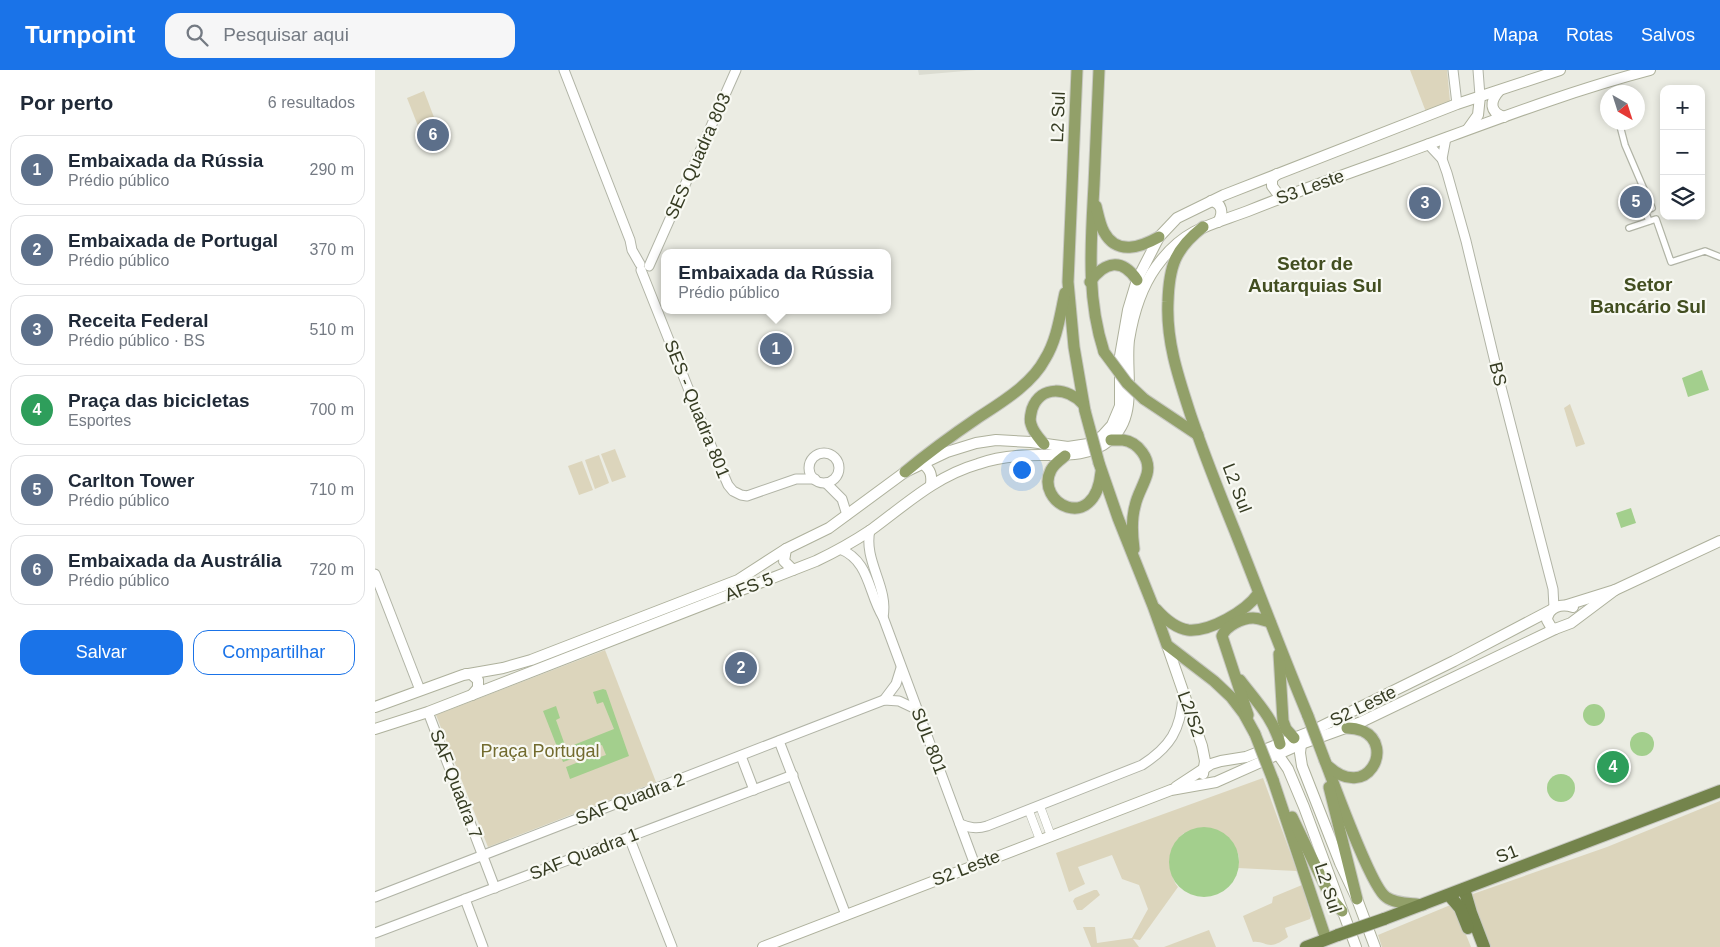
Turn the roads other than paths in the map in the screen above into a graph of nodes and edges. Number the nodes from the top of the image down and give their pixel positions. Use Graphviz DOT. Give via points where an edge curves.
graph roads {
  1 [pos="565,70"];
  2 [pos="736,70"];
  3 [pos="1077,70"];
  4 [pos="1099,70"];
  5 [pos="1453,70"];
  6 [pos="1478,70"];
  7 [pos="1560,70"];
  8 [pos="1650,70"];
  9 [pos="1499,91"];
  10 [pos="1480,96"];
  11 [pos="1457,104"];
  12 [pos="1504,117"];
  13 [pos="1468,129"];
  14 [pos="1621,130"];
  15 [pos="1446,138"];
  16 [pos="1428,144"];
  17 [pos="1442,159"];
  18 [pos="1277,174"];
  19 [pos="1283,197"];
  20 [pos="1093,198"];
  21 [pos="1211,201"];
  22 [pos="1649,221"];
  23 [pos="1219,222"];
  24 [pos="1203,227"];
  25 [pos="1629,228"];
  26 [pos="1159,236"];
  27 [pos="1720,257"];
  28 [pos="644,265"];
  29 [pos="1068,268"];
  30 [pos="1090,277"];
  31 [pos="1137,280"];
  32 [pos="1068,282"];
  33 [pos="1084,407"];
  34 [pos="1198,436"];
  35 [pos="1111,440"];
  36 [pos="1044,444"];
  37 [pos="1065,456"];
  38 [pos="922,463"];
  39 [pos="810,464"];
  40 [pos="1100,466"];
  41 [pos="905,472"];
  42 [pos="796,479"];
  43 [pos="815,480"];
  44 [pos="831,481"];
  45 [pos="931,485"];
  46 [pos="858,507"];
  47 [pos="847,515"];
  48 [pos="870,530"];
  49 [pos="1720,541"];
  50 [pos="786,549"];
  51 [pos="841,549"];
  52 [pos="1135,561"];
  53 [pos="793,570"];
  54 [pos="375,574"];
  55 [pos="874,584"];
  56 [pos="1615,590"];
  57 [pos="1258,594"];
  58 [pos="1153,606"];
  59 [pos="1559,607"];
  60 [pos="1575,619"];
  61 [pos="1269,622"];
  62 [pos="1555,629"];
  63 [pos="1167,645"];
  64 [pos="1278,645"];
  65 [pos="901,668"];
  66 [pos="463,675"];
  67 [pos="1236,675"];
  68 [pos="1414,681"];
  69 [pos="420,690"];
  70 [pos="1183,693"];
  71 [pos="472,695"];
  72 [pos="1416,695"];
  73 [pos="884,700"];
  74 [pos="375,707"];
  75 [pos="918,710"];
  76 [pos="428,712"];
  77 [pos="1347,728"];
  78 [pos="375,729"];
  79 [pos="1254,732"];
  80 [pos="779,741"];
  81 [pos="1297,741"];
  82 [pos="1279,748"];
  83 [pos="741,756"];
  84 [pos="1228,760"];
  85 [pos="1325,762"];
  86 [pos="1204,769"];
  87 [pos="1232,774"];
  88 [pos="793,775"];
  89 [pos="1206,784"];
  90 [pos="754,790"];
  91 [pos="1171,790"];
  92 [pos="1720,791"];
  93 [pos="1279,797"];
  94 [pos="1040,806"];
  95 [pos="1029,810"];
  96 [pos="960,824"];
  97 [pos="1051,836"];
  98 [pos="629,837"];
  99 [pos="1040,840"];
  100 [pos="483,855"];
  101 [pos="975,865"];
  102 [pos="495,888"];
  103 [pos="1465,889"];
  104 [pos="1449,895"];
  105 [pos="375,897"];
  106 [pos="465,899"];
  107 [pos="1357,899"];
  108 [pos="1423,904"];
  109 [pos="1342,910"];
  110 [pos="846,915"];
  111 [pos="375,933"];
  112 [pos="1332,937"];
  113 [pos="483,947"];
  114 [pos="672,947"];
  115 [pos="763,947"];
  116 [pos="1306,947"];
  117 [pos="1356,947"];
  118 [pos="1375,947"];
  119 [pos="1475,947"];
  120 [pos="1484,947"];
  1 -- 28 [label="street, SES - Quadra 801" via="630,240"];
  2 -- 28 [label="street, SES Quadra 803" via="659,241"];
  3 -- 29 [label="main road, L2 Sul"];
  4 -- 20 [label="main road"];
  5 -- 11 [label="street"];
  6 -- 10 [label="street"];
  7 -- 9 [label="main road, S3 Leste"];
  8 -- 12 [label="main road, S3 Leste"];
  9 -- 10 [label="main road, S3 Leste"];
  9 -- 12 [label="main road" via="1494,96 1492,108 1494,113"];
  10 -- 11 [label="main road, S3 Leste"];
  10 -- 13 [label="main road" via="1478,115"];
  11 -- 18 [label="main road, S3 Leste"];
  12 -- 13 [label="main road, S3 Leste"];
  13 -- 15 [label="main road, S3 Leste"];
  14 -- 22 [label="street" via="1652,208 1645,211"];
  15 -- 16 [label="main road, S3 Leste"];
  15 -- 17 [label="street, BS"];
  16 -- 17 [label="street, BS"];
  16 -- 19 [label="main road, S3 Leste"];
  17 -- 59 [label="street, BS" via="1466,240"];
  18 -- 19 [label="main road" via="1272,179 1272,186"];
  18 -- 21 [label="main road, S3 Leste"];
  19 -- 23 [label="main road, S3 Leste"];
  20 -- 26 [label="main road" via="1104,232 1118,246 1132,248 1145,245"];
  20 -- 30 [label="main road"];
  21 -- 23 [label="main road" via="1221,208"];
  21 -- 26 [label="main road, S3 Leste" via="1177,218"];
  22 -- 25 [label="street"];
  22 -- 27 [label="street" via="1656,219 1671,262 1705,251"];
  23 -- 24 [label="main road, S3 Leste"];
  24 -- 34 [label="main road, L2 Sul" via="1177,254 1168,302 1176,372"];
  24 -- 35 [label="main road, S3 Leste" via="1175,244 1162,258 1139,298 1129,342 1128,408 1121,427"];
  26 -- 31 [label="main road, S3 Leste"];
  28 -- 42 [label="street, SES - Quadra 801" via="650,291 728,485 733,491 747,496"];
  29 -- 30 [label="main road" via="1079,277"];
  29 -- 32 [label="main road, L2 Sul"];
  30 -- 31 [label="main road" via="1114,264 1126,267"];
  30 -- 34 [label="main road, bridge" via="1104,352 1127,383 1144,399"];
  31 -- 36 [label="main road, S3 Leste" via="1122,339 1120,406 1112,426 1088,444 1068,447"];
  32 -- 33 [label="main road, L2 Sul"];
  32 -- 41 [label="main road" via="1055,338 1045,360 1028,381"];
  33 -- 36 [label="main road" via="1076,396 1058,390 1038,398 1030,422"];
  33 -- 40 [label="main road, L2 Sul, bridge"];
  34 -- 57 [label="main road, L2 Sul"];
  35 -- 37 [label="main road, AFS 5" via="1088,452"];
  35 -- 52 [label="main road" via="1133,444 1147,463 1148,472 1133,514"];
  36 -- 38 [label="main road, AFS 5" via="996,440 976,443"];
  37 -- 40 [label="main road" via="1051,470 1049,483 1055,499 1067,508 1085,506 1095,496"];
  37 -- 45 [label="main road, AFS 5" via="1039,454 993,459"];
  38 -- 41 [label="main road, AFS 5"];
  38 -- 45 [label="main road" via="930,470"];
  39 -- 42 [label="street, SES - Quadra 801"];
  39 -- 43 [label="street" via="810,474"];
  39 -- 44 [label="street" via="818,455 827,454 835,458 839,472"];
  40 -- 52 [label="main road, L2 Sul"];
  41 -- 46 [label="main road, AFS 5"];
  42 -- 43 [label="street, SES - Quadra 801"];
  43 -- 44 [label="street" via="820,483"];
  44 -- 46 [label="street" via="848,501"];
  44 -- 47 [label="street"];
  45 -- 48 [label="main road, AFS 5"];
  46 -- 47 [label="main road, AFS 5"];
  47 -- 50 [label="main road, AFS 5" via="823,532"];
  48 -- 51 [label="main road, AFS 5"];
  48 -- 55 [label="street, SUL 801" via="868,540"];
  49 -- 56 [label="main road, S2 Leste"];
  50 -- 53 [label="main road" via="784,561"];
  50 -- 66 [label="main road, AFS 5" via="749,574 721,587 531,660"];
  51 -- 53 [label="main road, AFS 5"];
  51 -- 55 [label="street, SUL 801" via="859,562"];
  52 -- 58 [label="main road, L2 Sul"];
  53 -- 71 [label="main road, AFS 5"];
  54 -- 69 [label="street"];
  55 -- 65 [label="street, SUL 801" via="884,600 883,617"];
  56 -- 59 [label="main road, S2 Leste"];
  56 -- 60 [label="main road, S2 Leste"];
  57 -- 58 [label="main road" via="1242,611 1199,630 1179,628"];
  57 -- 61 [label="main road, L2 Sul"];
  58 -- 63 [label="main road, L2 Sul"];
  59 -- 60 [label="main road" via="1573,607"];
  59 -- 62 [label="main road" via="1548,615 1547,620"];
  59 -- 68 [label="main road, S2 Leste"];
  60 -- 62 [label="main road"];
  61 -- 64 [label="main road, L2 Sul"];
  61 -- 67 [label="main road" via="1252,618 1223,632 1223,644"];
  62 -- 72 [label="main road, S2 Leste"];
  63 -- 70 [label="main road, L2/S2"];
  63 -- 79 [label="main road, L2 Sul" via="1231,697"];
  64 -- 81 [label="main road" via="1283,721"];
  64 -- 85 [label="main road, L2 Sul, bridge"];
  65 -- 73 [label="street" via="896,684"];
  65 -- 75 [label="street, SUL 801"];
  66 -- 69 [label="main road, AFS 5"];
  66 -- 71 [label="main road" via="471,674 478,680 478,688"];
  67 -- 79 [label="main road"];
  67 -- 82 [label="main road" via="1268,716 1277,732"];
  68 -- 72 [label="main road" via="1419,688"];
  68 -- 81 [label="main road, S2 Leste"];
  69 -- 74 [label="main road, AFS 5"];
  70 -- 86 [label="main road, L2/S2" via="1202,746"];
  70 -- 94 [label="street" via="1178,724 1158,754 1142,765"];
  71 -- 76 [label="main road, AFS 5"];
  72 -- 77 [label="main road, S2 Leste"];
  73 -- 75 [label="street" via="899,701"];
  73 -- 80 [label="street, SAF Quadra 2"];
  75 -- 96 [label="street, SUL 801"];
  76 -- 78 [label="main road, AFS 5"];
  76 -- 100 [label="street, SAF Quadra 7"];
  77 -- 81 [label="main road, S2 Leste"];
  77 -- 85 [label="main road" via="1361,730 1374,741 1377,759 1370,771 1362,777 1350,779 1341,776"];
  79 -- 93 [label="main road, L2 Sul, bridge"];
  80 -- 83 [label="street, SAF Quadra 2"];
  80 -- 88 [label="street"];
  81 -- 82 [label="main road, S2 Leste"];
  81 -- 107 [label="main road" via="1305,774 1339,863"];
  82 -- 84 [label="main road, S2 Leste"];
  82 -- 87 [label="main road, S2 Leste"];
  82 -- 109 [label="main road"];
  83 -- 90 [label="street"];
  83 -- 100 [label="street, SAF Quadra 2"];
  84 -- 86 [label="main road, S2 Leste"];
  84 -- 87 [label="main road" via="1233,768"];
  85 -- 107 [label="main road"];
  85 -- 108 [label="main road, L2 Sul" via="1382,893 1390,899"];
  86 -- 89 [label="main road, L2/S2"];
  86 -- 91 [label="main road, S2 Leste"];
  87 -- 89 [label="main road, S2 Leste"];
  88 -- 90 [label="street, SAF Quadra 1"];
  88 -- 110 [label="street"];
  89 -- 91 [label="main road, S2 Leste"];
  90 -- 98 [label="street, SAF Quadra 1"];
  91 -- 97 [label="main road, S2 Leste"];
  92 -- 103 [label="highway, S1"];
  93 -- 109 [label="main road" via="1331,898"];
  93 -- 112 [label="main road, L2 Sul"];
  94 -- 95 [label="street"];
  94 -- 97 [label="street"];
  95 -- 96 [label="street" via="979,829"];
  95 -- 99 [label="street"];
  96 -- 101 [label="street, SUL 801"];
  97 -- 99 [label="main road, S2 Leste"];
  98 -- 102 [label="street, SAF Quadra 1"];
  98 -- 114 [label="street"];
  99 -- 101 [label="main road, S2 Leste"];
  100 -- 102 [label="street, SAF Quadra 7"];
  100 -- 105 [label="street, SAF Quadra 2"];
  101 -- 110 [label="main road, S2 Leste"];
  102 -- 106 [label="street, SAF Quadra 1"];
  103 -- 104 [label="highway, S1"];
  103 -- 120 [label="highway"];
  104 -- 108 [label="highway, S1"];
  104 -- 119 [label="highway" via="1460,908"];
  106 -- 111 [label="street, SAF Quadra 1"];
  106 -- 113 [label="street"];
  107 -- 118 [label="main road"];
  108 -- 112 [label="highway, S1, bridge"];
  109 -- 117 [label="main road"];
  110 -- 115 [label="main road, S2 Leste"];
  112 -- 116 [label="highway, S1"];
}
